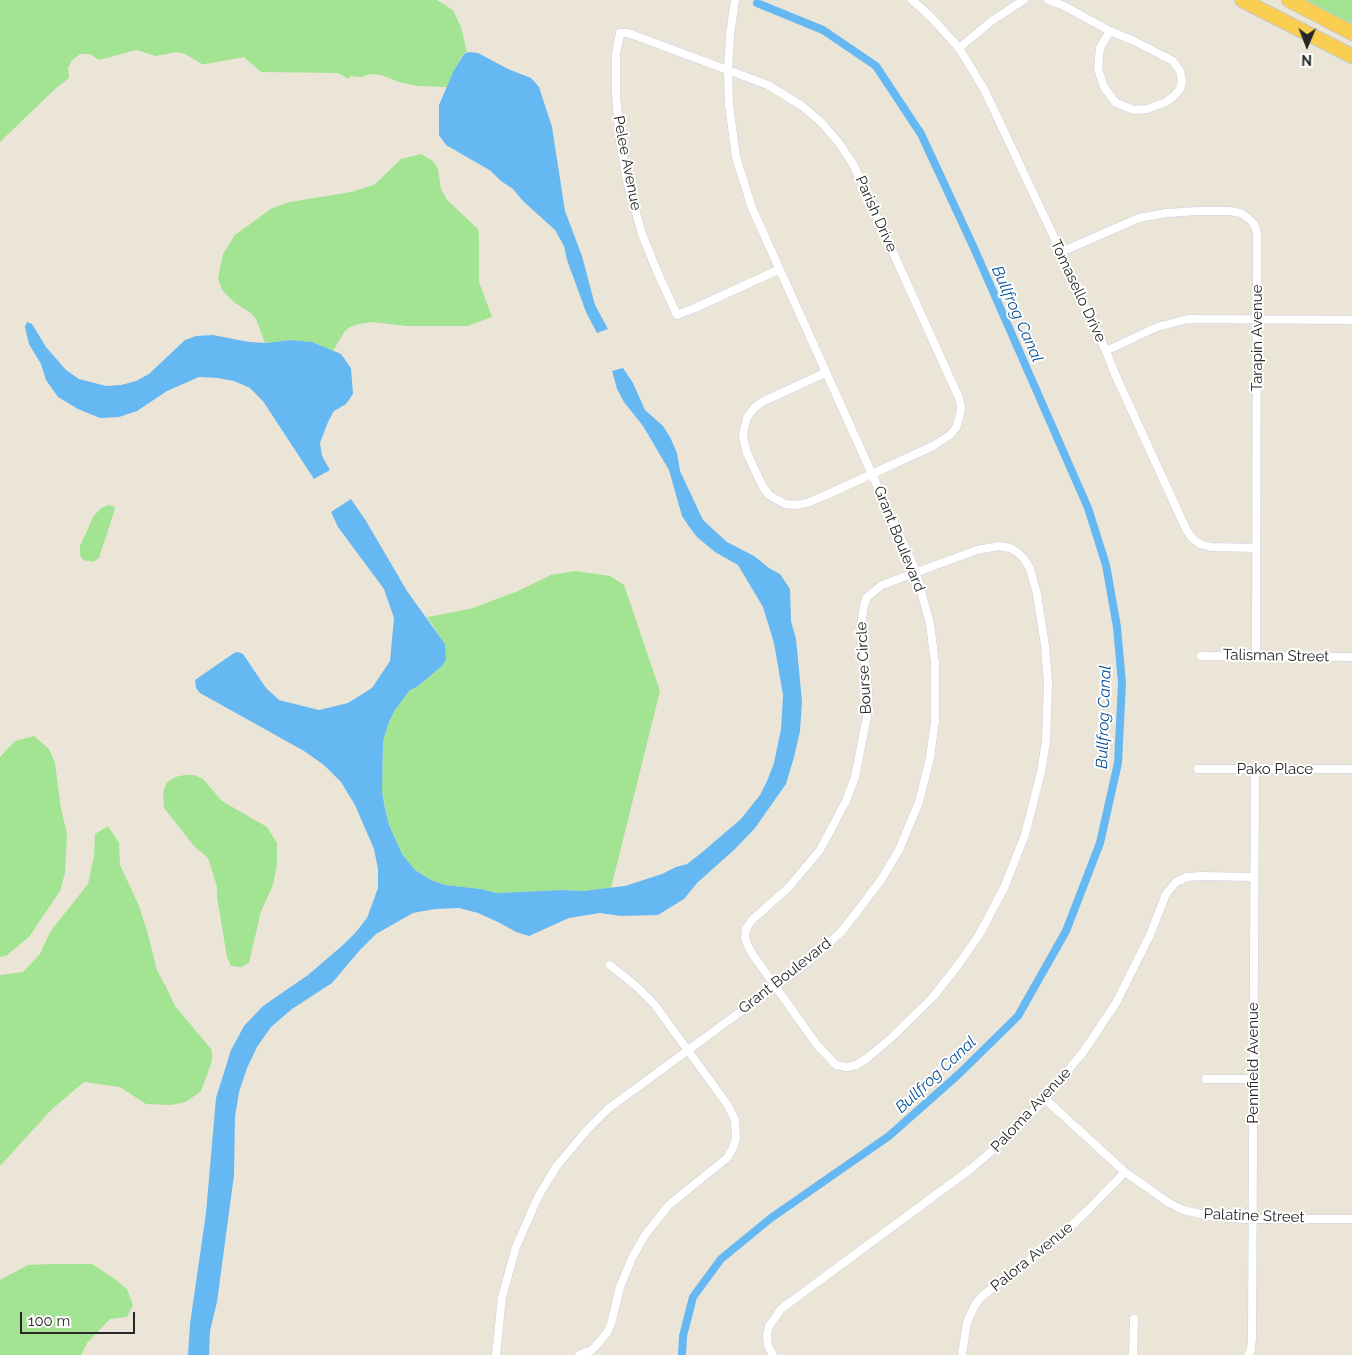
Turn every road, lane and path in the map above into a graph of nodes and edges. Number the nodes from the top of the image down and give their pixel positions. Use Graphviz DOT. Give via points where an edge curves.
graph roads {
  1 [pos="735,0"];
  2 [pos="912,0"];
  3 [pos="1024,0"];
  4 [pos="1048,0"];
  5 [pos="1242,0"];
  6 [pos="1289,0"];
  7 [pos="1110,31"];
  8 [pos="1352,32"];
  9 [pos="620,33"];
  10 [pos="959,48"];
  11 [pos="1352,56"];
  12 [pos="728,70"];
  13 [pos="1061,252"];
  14 [pos="778,270"];
  15 [pos="1257,318"];
  16 [pos="1352,320"];
  17 [pos="1106,351"];
  18 [pos="825,373"];
  19 [pos="872,473"];
  20 [pos="1256,548"];
  21 [pos="915,573"];
  22 [pos="1201,656"];
  23 [pos="1256,656"];
  24 [pos="1352,657"];
  25 [pos="1198,769"];
  26 [pos="1352,769"];
  27 [pos="1255,770"];
  28 [pos="1253,876"];
  29 [pos="610,965"];
  30 [pos="775,986"];
  31 [pos="687,1050"];
  32 [pos="1206,1079"];
  33 [pos="1253,1079"];
  34 [pos="1045,1099"];
  35 [pos="1125,1172"];
  36 [pos="1252,1218"];
  37 [pos="1352,1219"];
  38 [pos="1134,1319"];
  39 [pos="496,1355"];
  40 [pos="579,1355"];
  41 [pos="773,1355"];
  42 [pos="962,1355"];
  43 [pos="1133,1355"];
  44 [pos="1248,1355"];
  1 -- 12 [label="street, Grant Boulevard"];
  2 -- 10 [label="street, Tomasello Drive"];
  3 -- 10 [label="street"];
  4 -- 7 [label="street"];
  5 -- 11 [label="highway"];
  6 -- 8 [label="highway"];
  7 -- 7 [label="street" via="1173,62 1182,81 1174,96 1147,109 1134,110 1116,103 1104,87 1098,68 1100,48"];
  9 -- 12 [label="street, Parish Drive" via="628,33"];
  9 -- 14 [label="street, Pelee Avenue" via="616,54 616,94 628,184 642,234 677,315"];
  10 -- 13 [label="street, Tomasello Drive" via="984,89"];
  12 -- 14 [label="street, Grant Boulevard" via="728,105 736,157 748,199"];
  12 -- 19 [label="street, Parish Drive" via="768,86 802,106 822,122 839,143 853,164 958,398 960,415 950,435"];
  13 -- 15 [label="street, Tarapin Avenue" via="1139,218 1197,210 1240,214 1254,224 1257,233"];
  13 -- 17 [label="street, Tomasello Drive"];
  14 -- 18 [label="street, Grant Boulevard"];
  15 -- 16 [label="street"];
  15 -- 17 [label="street" via="1177,321"];
  15 -- 20 [label="street, Tarapin Avenue"];
  17 -- 20 [label="street, Tomasello Drive" via="1192,538 1211,547"];
  18 -- 19 [label="street, Grant Boulevard"];
  18 -- 19 [label="street" via="754,408 747,418 744,437 755,473 769,495 785,504 796,505 824,496"];
  19 -- 21 [label="street, Grant Boulevard"];
  20 -- 23 [label="street, Tarapin Avenue"];
  21 -- 30 [label="street, Grant Boulevard" via="930,624 937,692 930,758 919,802 899,850 858,912 821,951"];
  21 -- 30 [label="street, Bourse Circle" via="882,585 867,597 864,605 861,626 868,692 867,716 859,764 846,801 825,841 806,867 746,929 748,946"];
  21 -- 30 [label="street" via="977,550 999,546 1017,552 1030,569 1043,631 1048,693 1041,772 1025,835 997,903 961,961 902,1028 856,1065 836,1066 829,1060"];
  22 -- 23 [label="street, Talisman Street"];
  23 -- 24 [label="street, Talisman Street"];
  25 -- 27 [label="street, Pako Place"];
  26 -- 27 [label="street, Pako Place"];
  27 -- 28 [label="street, Pennfield Avenue"];
  28 -- 33 [label="street, Pennfield Avenue"];
  28 -- 34 [label="street, Paloma Avenue" via="1187,877 1176,882 1166,894 1150,935 1109,1015"];
  29 -- 31 [label="street" via="654,1004"];
  30 -- 31 [label="street, Grant Boulevard"];
  31 -- 39 [label="street, Grant Boulevard" via="603,1114 570,1150 538,1197 520,1234 508,1271"];
  31 -- 40 [label="street" via="732,1112 737,1129 733,1148 720,1164 670,1204 645,1235 620,1287 607,1334 592,1350"];
  32 -- 33 [label="street"];
  33 -- 36 [label="street, Pennfield Avenue"];
  34 -- 35 [label="street, Palatine Street"];
  34 -- 41 [label="street, Paloma Avenue" via="972,1168 790,1301 769,1326 768,1346"];
  35 -- 36 [label="street, Palatine Street" via="1183,1210 1210,1216"];
  35 -- 42 [label="street, Palora Avenue" via="1056,1240 981,1297 967,1322"];
  36 -- 37 [label="street, Palatine Street"];
  36 -- 44 [label="street, Pennfield Avenue" via="1252,1337"];
  38 -- 43 [label="street"];
}
